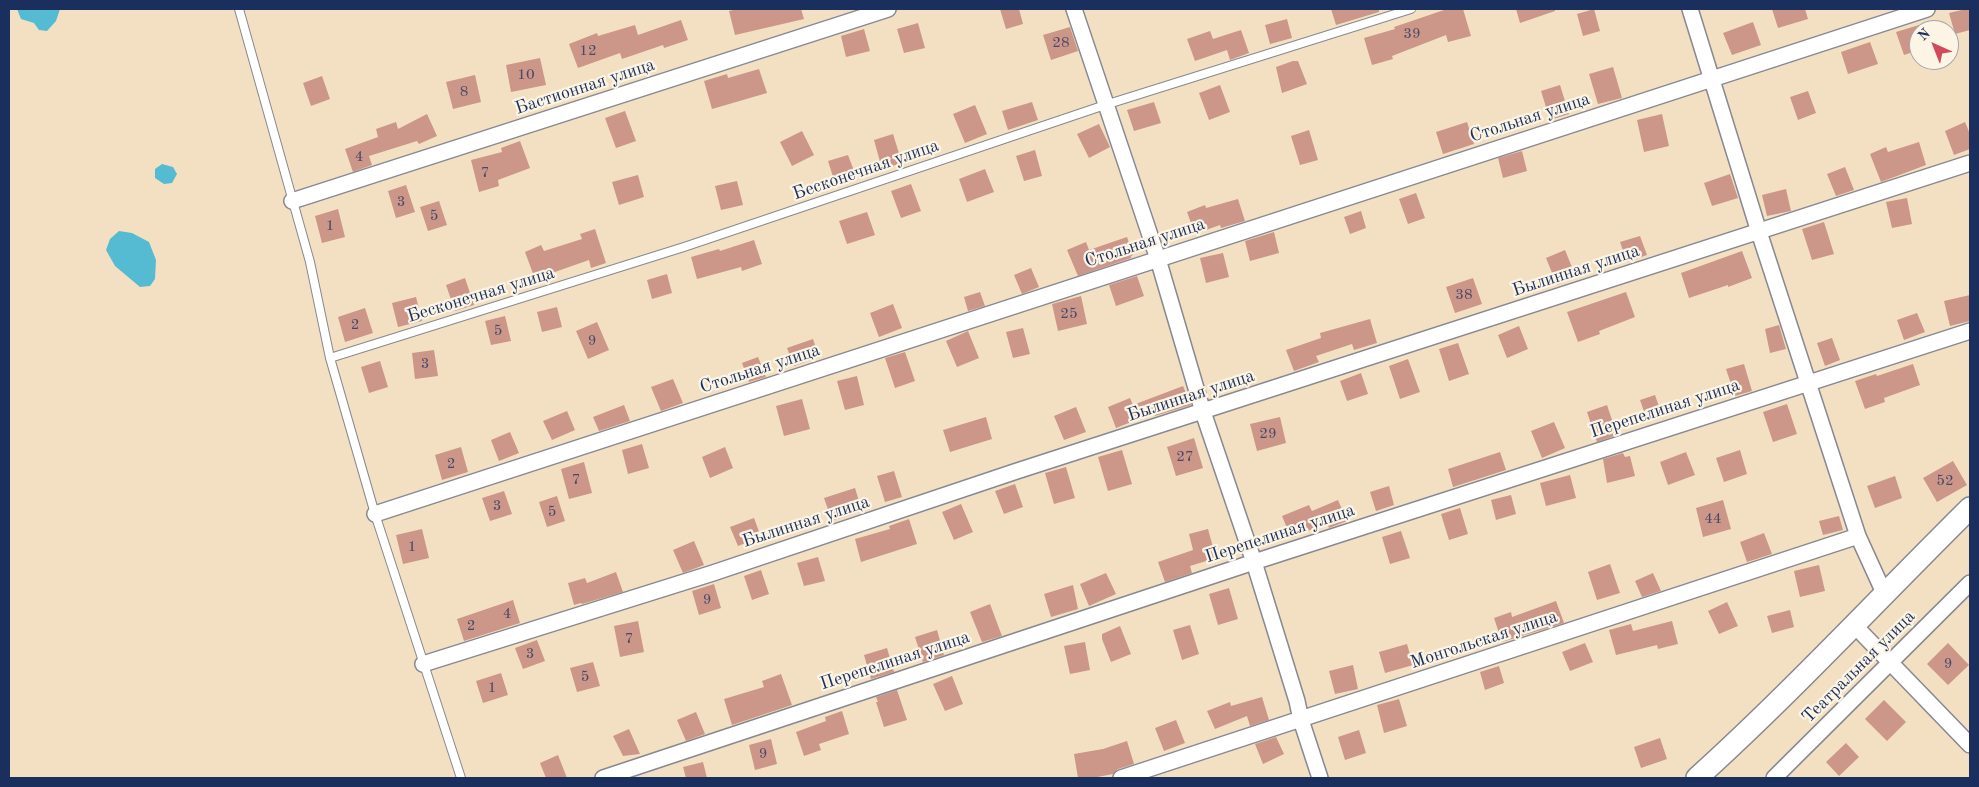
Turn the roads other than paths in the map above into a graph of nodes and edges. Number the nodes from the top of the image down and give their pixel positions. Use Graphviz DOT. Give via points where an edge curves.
graph roads {
  1 [pos="239,9"];
  2 [pos="888,9"];
  3 [pos="1074,9"];
  4 [pos="1411,9"];
  5 [pos="1690,9"];
  6 [pos="1926,9"];
  7 [pos="1712,78"];
  8 [pos="1105,105"];
  9 [pos="1970,163"];
  10 [pos="292,201"];
  11 [pos="1759,232"];
  12 [pos="1158,259"];
  13 [pos="1970,331"];
  14 [pos="330,358"];
  15 [pos="1808,383"];
  16 [pos="1203,412"];
  17 [pos="1970,508"];
  18 [pos="375,514"];
  19 [pos="1858,536"];
  20 [pos="1254,562"];
  21 [pos="1970,583"];
  22 [pos="1884,593"];
  23 [pos="1855,626"];
  24 [pos="1890,663"];
  25 [pos="423,664"];
  26 [pos="1300,720"];
  27 [pos="1970,744"];
  28 [pos="1706,775"];
  29 [pos="461,778"];
  30 [pos="603,778"];
  31 [pos="1121,778"];
  32 [pos="1320,778"];
  33 [pos="1774,778"];
  1 -- 10 [label="lane"];
  2 -- 10 [label="street, Бастионная улица"];
  3 -- 8 [label="street"];
  4 -- 8 [label="lane, Бесконечная улица"];
  5 -- 7 [label="street"];
  6 -- 7 [label="street, Стольная улица"];
  7 -- 11 [label="street"];
  7 -- 12 [label="street, Стольная улица"];
  8 -- 12 [label="street"];
  8 -- 14 [label="lane, Бесконечная улица" via="684,247"];
  9 -- 11 [label="street, Былинная улица"];
  10 -- 14 [label="lane" via="310,262"];
  11 -- 15 [label="street"];
  11 -- 16 [label="street, Былинная улица"];
  12 -- 16 [label="street"];
  12 -- 18 [label="street, Стольная улица"];
  13 -- 15 [label="street, Перепелиная улица"];
  14 -- 18 [label="lane"];
  15 -- 19 [label="street"];
  15 -- 20 [label="street, Перепелиная улица"];
  16 -- 20 [label="street"];
  16 -- 25 [label="street, Былинная улица" via="713,573"];
  17 -- 22 [label="street"];
  18 -- 25 [label="lane"];
  19 -- 22 [label="street"];
  19 -- 26 [label="street, Монгольская улица"];
  20 -- 26 [label="street"];
  20 -- 30 [label="street, Перепелиная улица"];
  21 -- 24 [label="street, Театральная улица"];
  22 -- 23 [label="street"];
  23 -- 24 [label="street"];
  23 -- 28 [label="street"];
  24 -- 27 [label="street"];
  24 -- 33 [label="street, Театральная улица"];
  25 -- 29 [label="lane"];
  26 -- 31 [label="street, Монгольская улица"];
  26 -- 32 [label="street"];
}
